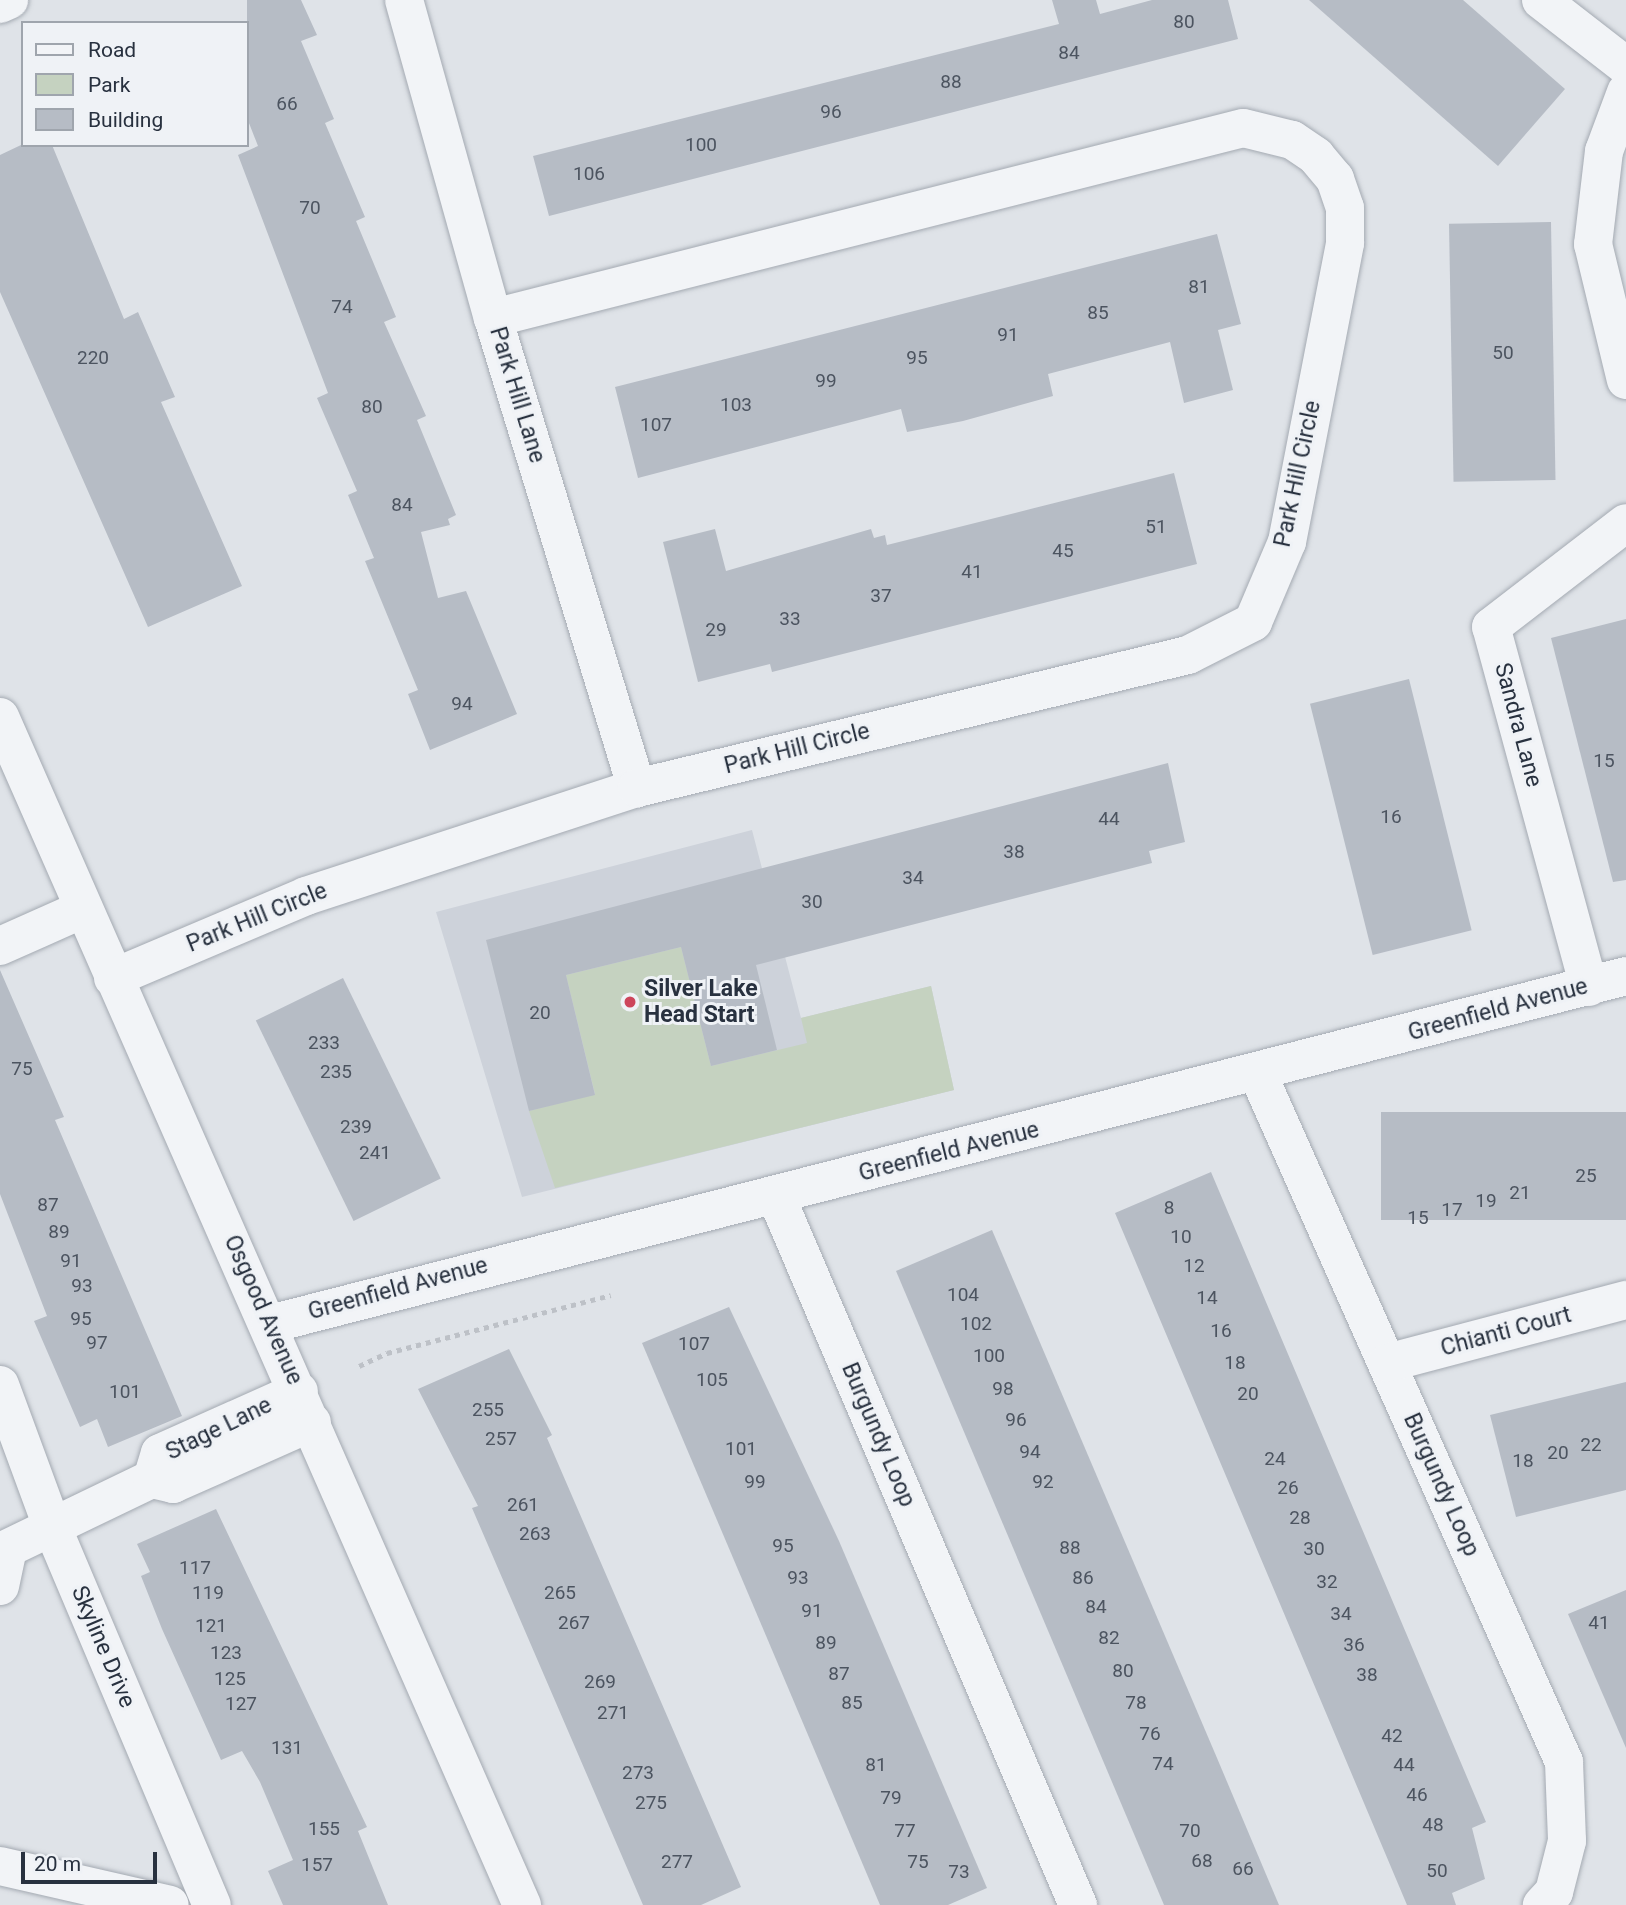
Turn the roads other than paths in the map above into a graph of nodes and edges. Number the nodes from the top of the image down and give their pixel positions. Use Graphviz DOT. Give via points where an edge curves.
graph roads {
  1 [pos="9,0"];
  2 [pos="404,0"];
  3 [pos="1541,0"];
  4 [pos="0,4"];
  5 [pos="1626,66"];
  6 [pos="1626,92"];
  7 [pos="493,318"];
  8 [pos="1626,380"];
  9 [pos="1626,523"];
  10 [pos="0,717"];
  11 [pos="637,788"];
  12 [pos="83,909"];
  13 [pos="0,946"];
  14 [pos="1626,976"];
  15 [pos="113,978"];
  16 [pos="1589,987"];
  17 [pos="1257,1072"];
  18 [pos="776,1196"];
  19 [pos="1626,1300"];
  20 [pos="270,1324"];
  21 [pos="1387,1363"];
  22 [pos="0,1385"];
  23 [pos="305,1406"];
  24 [pos="53,1529"];
  25 [pos="4,1550"];
  26 [pos="0,1586"];
  27 [pos="0,1866"];
  28 [pos="170,1905"];
  29 [pos="212,1905"];
  30 [pos="522,1905"];
  31 [pos="1078,1905"];
  32 [pos="1542,1905"];
  1 -- 4 [label="street"];
  2 -- 7 [label="street, Park Hill Lane"];
  3 -- 5 [label="street"];
  6 -- 8 [label="street" via="1604,151 1593,244"];
  7 -- 11 [label="street, Park Hill Lane"];
  7 -- 11 [label="street, Park Hill Circle" via="1243,128 1292,140 1317,156 1335,179 1345,208 1346,243 1287,542 1253,622 1188,655"];
  9 -- 16 [label="street, Sandra Lane" via="1491,627"];
  10 -- 12 [label="street, Osgood Avenue"];
  11 -- 15 [label="street, Park Hill Circle" via="306,896"];
  12 -- 13 [label="street"];
  12 -- 15 [label="street, Osgood Avenue"];
  14 -- 16 [label="street, Greenfield Avenue"];
  15 -- 20 [label="street, Osgood Avenue"];
  16 -- 17 [label="street, Greenfield Avenue"];
  17 -- 18 [label="street, Greenfield Avenue"];
  17 -- 21 [label="street, Burgundy Loop"];
  18 -- 20 [label="street, Greenfield Avenue" via="344,1300"];
  18 -- 31 [label="street, Burgundy Loop"];
  19 -- 21 [label="street, Chianti Court"];
  20 -- 23 [label="street, Osgood Avenue"];
  21 -- 32 [label="street, Burgundy Loop" via="1564,1762 1567,1841 1553,1892"];
  22 -- 24 [label="street, Skyline Drive"];
  23 -- 24 [label="street, Stage Lane" via="173,1484 152,1479"];
  23 -- 30 [label="street, Osgood Avenue"];
  24 -- 25 [label="street, Stage Lane"];
  24 -- 29 [label="street, Skyline Drive"];
  25 -- 26 [label="street"];
  27 -- 28 [label="street"];
}
